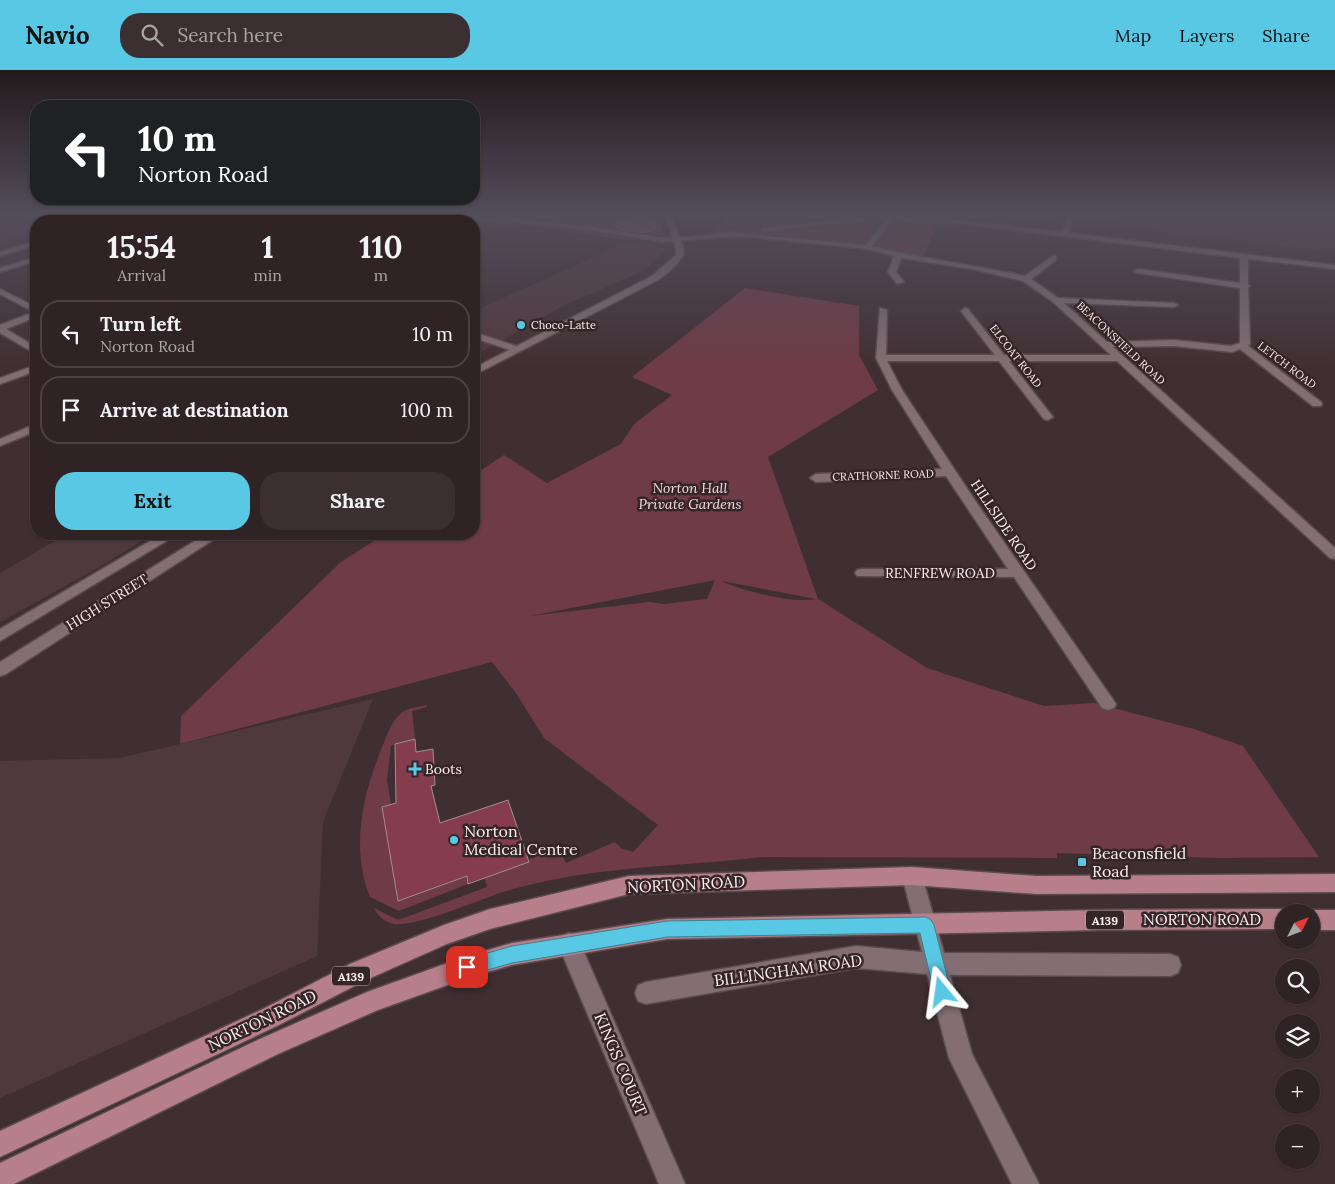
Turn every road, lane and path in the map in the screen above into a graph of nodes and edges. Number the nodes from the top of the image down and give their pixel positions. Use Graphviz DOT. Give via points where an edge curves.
graph roads {
  1 [pos="11,266"];
  2 [pos="670,266"];
  3 [pos="894,266"];
  4 [pos="966,266"];
  5 [pos="1042,266"];
  6 [pos="1245,266"];
  7 [pos="0,270"];
  8 [pos="1138,271"];
  9 [pos="1026,278"];
  10 [pos="900,282"];
  11 [pos="1246,286"];
  12 [pos="0,291"];
  13 [pos="1056,300"];
  14 [pos="1174,304"];
  15 [pos="30,308"];
  16 [pos="883,310"];
  17 [pos="965,311"];
  18 [pos="30,315"];
  19 [pos="0,328"];
  20 [pos="480,337"];
  21 [pos="1105,345"];
  22 [pos="30,346"];
  23 [pos="1242,346"];
  24 [pos="516,349"];
  25 [pos="881,358"];
  26 [pos="1002,358"];
  27 [pos="1119,358"];
  28 [pos="480,369"];
  29 [pos="30,370"];
  30 [pos="0,381"];
  31 [pos="1317,404"];
  32 [pos="1048,417"];
  33 [pos="30,430"];
  34 [pos="0,443"];
  35 [pos="950,472"];
  36 [pos="816,478"];
  37 [pos="161,540"];
  38 [pos="206,540"];
  39 [pos="1335,555"];
  40 [pos="862,573"];
  41 [pos="1018,573"];
  42 [pos="0,636"];
  43 [pos="0,670"];
  44 [pos="1108,704"];
  45 [pos="912,876"];
  46 [pos="1335,883"];
  47 [pos="1275,919"];
  48 [pos="1320,920"];
  49 [pos="1335,920"];
  50 [pos="926,925"];
  51 [pos="569,944"];
  52 [pos="934,964"];
  53 [pos="1170,966"];
  54 [pos="646,993"];
  55 [pos="0,1144"];
  56 [pos="0,1177"];
  57 [pos="672,1184"];
  58 [pos="1026,1184"];
  1 -- 7 [label="street"];
  2 -- 24 [label="street" via="655,278"];
  3 -- 10 [label="street" via="892,272"];
  4 -- 9 [label="street, BEACONSFIELD ROAD"];
  5 -- 9 [label="street"];
  6 -- 11 [label="street"];
  8 -- 11 [label="street"];
  9 -- 13 [label="street, BEACONSFIELD ROAD"];
  11 -- 23 [label="street" via="1246,344"];
  12 -- 15 [label="street"];
  13 -- 14 [label="street"];
  13 -- 21 [label="street, BEACONSFIELD ROAD"];
  16 -- 25 [label="street, HILLSIDE ROAD"];
  17 -- 26 [label="street, ELCOAT ROAD"];
  18 -- 19 [label="street"];
  19 -- 22 [label="street"];
  20 -- 24 [label="street"];
  21 -- 23 [label="street" via="1174,344 1232,349"];
  21 -- 27 [label="street, BEACONSFIELD ROAD"];
  23 -- 31 [label="street, LETCH ROAD"];
  24 -- 28 [label="street"];
  25 -- 26 [label="street"];
  25 -- 35 [label="street, HILLSIDE ROAD" via="897,390"];
  26 -- 27 [label="street"];
  26 -- 32 [label="street, ELCOAT ROAD"];
  27 -- 39 [label="street, BEACONSFIELD ROAD"];
  29 -- 30 [label="street"];
  33 -- 34 [label="street"];
  35 -- 36 [label="street, CRATHORNE ROAD"];
  35 -- 41 [label="street, HILLSIDE ROAD"];
  37 -- 42 [label="street, HIGH STREET"];
  38 -- 43 [label="street, HIGH STREET"];
  40 -- 41 [label="street, RENFREW ROAD"];
  41 -- 44 [label="street, HILLSIDE ROAD"];
  45 -- 46 [label="main road, NORTON ROAD / A139" via="1037,885"];
  45 -- 50 [label="street"];
  45 -- 55 [label="main road, NORTON ROAD / A139" via="629,886 490,919 358,972 271,1017"];
  47 -- 50 [label="main road, NORTON ROAD / A139"];
  48 -- 49 [label="main road"];
  50 -- 51 [label="main road, NORTON ROAD / A139" via="667,929"];
  50 -- 52 [label="street"];
  51 -- 56 [label="main road, NORTON ROAD / A139" via="495,959 375,1000 270,1046"];
  51 -- 57 [label="street, KINGS COURT"];
  52 -- 53 [label="street, BILLINGHAM ROAD"];
  52 -- 54 [label="street, BILLINGHAM ROAD" via="856,957"];
  52 -- 58 [label="street" via="961,1058"];
}
